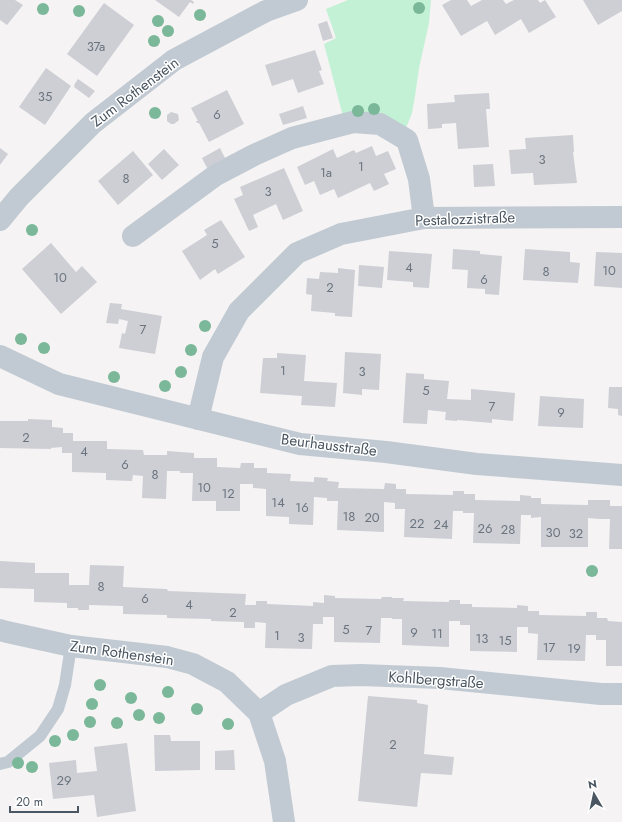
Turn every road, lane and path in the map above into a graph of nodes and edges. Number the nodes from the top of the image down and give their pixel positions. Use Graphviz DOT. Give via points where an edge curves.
graph roads {
  1 [pos="296,0"];
  2 [pos="622,217"];
  3 [pos="424,218"];
  4 [pos="0,220"];
  5 [pos="133,236"];
  6 [pos="0,356"];
  7 [pos="198,419"];
  8 [pos="622,475"];
  9 [pos="0,630"];
  10 [pos="71,646"];
  11 [pos="622,694"];
  12 [pos="259,713"];
  13 [pos="0,764"];
  14 [pos="284,822"];
  1 -- 4 [label="street, Zum Rothenstein" via="266,11 174,60 93,123 19,197"];
  2 -- 3 [label="street, Pestalozzistraße"];
  3 -- 5 [label="street" via="419,179 407,140 380,124 353,122 292,138 254,155 216,175"];
  3 -- 7 [label="street, Pestalozzistraße" via="341,234 297,253 239,311 213,357"];
  6 -- 7 [label="street, Beurhausstraße" via="59,384"];
  7 -- 8 [label="street, Beurhausstraße" via="300,444 477,464"];
  9 -- 10 [label="street, Zum Rothenstein"];
  10 -- 12 [label="street, Zum Rothenstein" via="167,657 193,664 227,682"];
  10 -- 13 [label="lane" via="65,685 58,708 40,736 8,762"];
  11 -- 12 [label="street, Kohlbergstraße" via="440,678 332,676 286,695"];
  12 -- 14 [label="street, Zum Rothenstein" via="275,760"];
}
